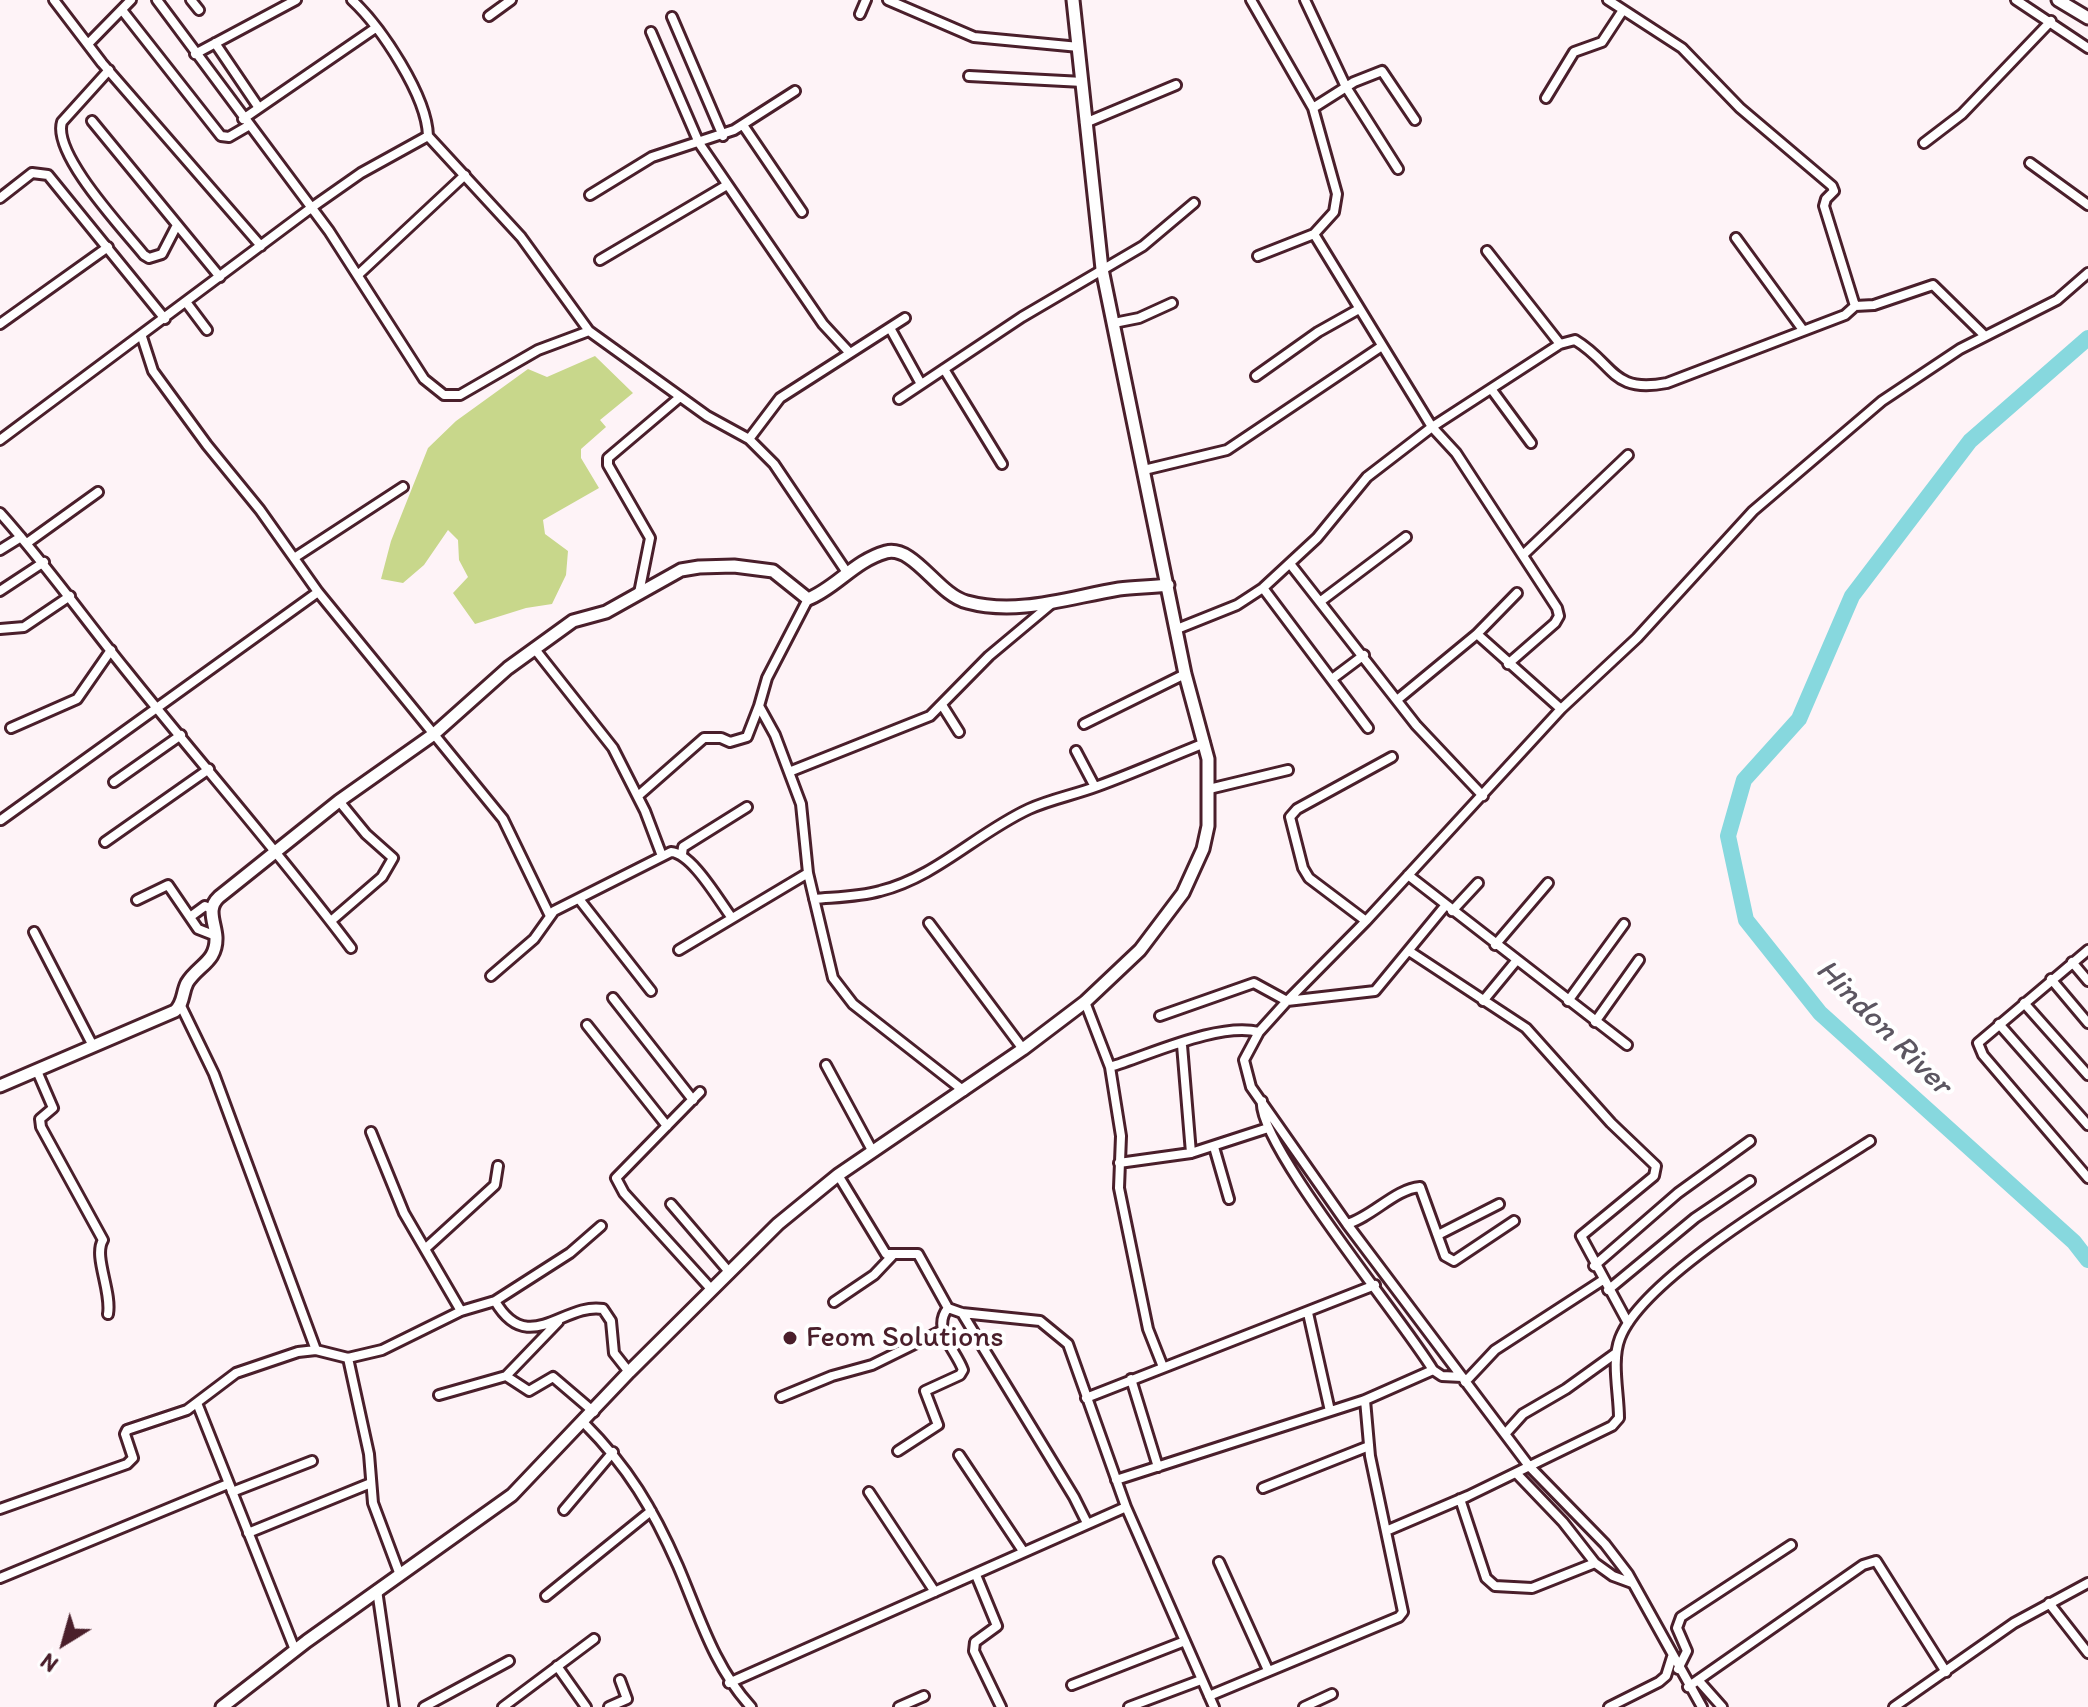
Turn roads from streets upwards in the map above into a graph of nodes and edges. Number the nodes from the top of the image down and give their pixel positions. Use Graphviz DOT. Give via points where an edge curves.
graph roads {
  1 [pos="131,0"];
  2 [pos="157,0"];
  3 [pos="191,0"];
  4 [pos="296,0"];
  5 [pos="367,0"];
  6 [pos="511,0"];
  7 [pos="866,0"];
  8 [pos="888,0"];
  9 [pos="1073,0"];
  10 [pos="1251,0"];
  11 [pos="1305,0"];
  12 [pos="1608,0"];
  13 [pos="2016,0"];
  14 [pos="2058,0"];
  15 [pos="59,2"];
  16 [pos="356,3"];
  17 [pos="122,10"];
  18 [pos="199,10"];
  19 [pos="1623,10"];
  20 [pos="860,14"];
  21 [pos="489,16"];
  22 [pos="672,17"];
  23 [pos="2088,18"];
  24 [pos="2051,21"];
  25 [pos="374,29"];
  26 [pos="651,32"];
  27 [pos="215,43"];
  28 [pos="88,44"];
  29 [pos="1079,47"];
  30 [pos="2088,48"];
  31 [pos="195,54"];
  32 [pos="109,70"];
  33 [pos="969,76"];
  34 [pos="1083,82"];
  35 [pos="1176,85"];
  36 [pos="1346,87"];
  37 [pos="795,91"];
  38 [pos="1546,98"];
  39 [pos="259,108"];
  40 [pos="1313,108"];
  41 [pos="1415,120"];
  42 [pos="92,121"];
  43 [pos="245,122"];
  44 [pos="1085,123"];
  45 [pos="743,125"];
  46 [pos="428,136"];
  47 [pos="723,136"];
  48 [pos="699,143"];
  49 [pos="1924,143"];
  50 [pos="2030,163"];
  51 [pos="1398,169"];
  52 [pos="465,175"];
  53 [pos="727,185"];
  54 [pos="590,195"];
  55 [pos="0,198"];
  56 [pos="1194,203"];
  57 [pos="2088,205"];
  58 [pos="311,208"];
  59 [pos="802,212"];
  60 [pos="177,225"];
  61 [pos="1314,234"];
  62 [pos="1736,238"];
  63 [pos="261,246"];
  64 [pos="108,247"];
  65 [pos="1487,251"];
  66 [pos="1258,256"];
  67 [pos="600,260"];
  68 [pos="1102,269"];
  69 [pos="2088,273"];
  70 [pos="359,274"];
  71 [pos="220,277"];
  72 [pos="186,302"];
  73 [pos="1172,303"];
  74 [pos="1855,306"];
  75 [pos="1359,309"];
  76 [pos="905,318"];
  77 [pos="165,319"];
  78 [pos="1114,323"];
  79 [pos="0,324"];
  80 [pos="890,328"];
  81 [pos="207,330"];
  82 [pos="1803,330"];
  83 [pos="589,331"];
  84 [pos="1985,336"];
  85 [pos="142,337"];
  86 [pos="1560,344"];
  87 [pos="1382,346"];
  88 [pos="848,351"];
  89 [pos="944,369"];
  90 [pos="1256,376"];
  91 [pos="921,384"];
  92 [pos="1492,390"];
  93 [pos="680,397"];
  94 [pos="899,399"];
  95 [pos="1432,427"];
  96 [pos="749,439"];
  97 [pos="0,440"];
  98 [pos="1531,443"];
  99 [pos="1628,455"];
  100 [pos="1002,464"];
  101 [pos="1144,470"];
  102 [pos="403,487"];
  103 [pos="98,492"];
  104 [pos="0,513"];
  105 [pos="1406,537"];
  106 [pos="24,540"];
  107 [pos="0,550"];
  108 [pos="1523,555"];
  109 [pos="294,558"];
  110 [pos="44,562"];
  111 [pos="1291,565"];
  112 [pos="846,571"];
  113 [pos="1168,585"];
  114 [pos="1263,588"];
  115 [pos="0,591"];
  116 [pos="318,592"];
  117 [pos="639,593"];
  118 [pos="1517,593"];
  119 [pos="70,596"];
  120 [pos="808,599"];
  121 [pos="1321,601"];
  122 [pos="1050,605"];
  123 [pos="0,629"];
  124 [pos="1177,629"];
  125 [pos="1477,634"];
  126 [pos="534,648"];
  127 [pos="111,650"];
  128 [pos="1364,655"];
  129 [pos="1508,664"];
  130 [pos="1185,674"];
  131 [pos="1332,679"];
  132 [pos="1397,700"];
  133 [pos="942,705"];
  134 [pos="759,706"];
  135 [pos="158,708"];
  136 [pos="1561,709"];
  137 [pos="1084,724"];
  138 [pos="11,728"];
  139 [pos="1368,728"];
  140 [pos="959,732"];
  141 [pos="434,734"];
  142 [pos="181,735"];
  143 [pos="1205,743"];
  144 [pos="1076,751"];
  145 [pos="1392,757"];
  146 [pos="209,769"];
  147 [pos="1288,770"];
  148 [pos="789,772"];
  149 [pos="114,782"];
  150 [pos="1095,787"];
  151 [pos="1209,789"];
  152 [pos="638,796"];
  153 [pos="1483,796"];
  154 [pos="339,801"];
  155 [pos="747,807"];
  156 [pos="1,820"];
  157 [pos="105,842"];
  158 [pos="277,854"];
  159 [pos="682,854"];
  160 [pos="662,856"];
  161 [pos="808,873"];
  162 [pos="1408,875"];
  163 [pos="1478,883"];
  164 [pos="1548,883"];
  165 [pos="579,899"];
  166 [pos="814,899"];
  167 [pos="137,900"];
  168 [pos="211,909"];
  169 [pos="1448,909"];
  170 [pos="550,916"];
  171 [pos="190,917"];
  172 [pos="732,918"];
  173 [pos="331,921"];
  174 [pos="1366,921"];
  175 [pos="929,923"];
  176 [pos="1624,924"];
  177 [pos="34,932"];
  178 [pos="216,936"];
  179 [pos="1495,945"];
  180 [pos="351,948"];
  181 [pos="679,950"];
  182 [pos="2088,950"];
  183 [pos="1409,951"];
  184 [pos="1639,960"];
  185 [pos="1516,961"];
  186 [pos="2072,962"];
  187 [pos="491,976"];
  188 [pos="2051,979"];
  189 [pos="2088,981"];
  190 [pos="651,991"];
  191 [pos="613,998"];
  192 [pos="1287,1001"];
  193 [pos="1483,1001"];
  194 [pos="1568,1001"];
  195 [pos="1085,1002"];
  196 [pos="2024,1003"];
  197 [pos="181,1006"];
  198 [pos="1160,1016"];
  199 [pos="1595,1022"];
  200 [pos="2088,1023"];
  201 [pos="1999,1024"];
  202 [pos="587,1025"];
  203 [pos="1259,1032"];
  204 [pos="1182,1045"];
  205 [pos="1627,1045"];
  206 [pos="93,1046"];
  207 [pos="1023,1049"];
  208 [pos="826,1065"];
  209 [pos="1110,1067"];
  210 [pos="37,1071"];
  211 [pos="2088,1075"];
  212 [pos="0,1086"];
  213 [pos="964,1091"];
  214 [pos="700,1092"];
  215 [pos="693,1100"];
  216 [pos="1262,1101"];
  217 [pos="2088,1125"];
  218 [pos="667,1126"];
  219 [pos="1268,1128"];
  220 [pos="371,1132"];
  221 [pos="1750,1141"];
  222 [pos="1870,1141"];
  223 [pos="1214,1147"];
  224 [pos="873,1152"];
  225 [pos="1191,1153"];
  226 [pos="1119,1163"];
  227 [pos="498,1166"];
  228 [pos="838,1175"];
  229 [pos="2088,1178"];
  230 [pos="1750,1181"];
  231 [pos="1229,1199"];
  232 [pos="671,1204"];
  233 [pos="1499,1204"];
  234 [pos="1514,1221"];
  235 [pos="1347,1224"];
  236 [pos="601,1226"];
  237 [pos="1438,1235"];
  238 [pos="426,1248"];
  239 [pos="892,1256"];
  240 [pos="1594,1266"];
  241 [pos="730,1273"];
  242 [pos="1603,1280"];
  243 [pos="1375,1285"];
  244 [pos="712,1290"];
  245 [pos="1608,1290"];
  246 [pos="495,1301"];
  247 [pos="834,1302"];
  248 [pos="948,1308"];
  249 [pos="461,1311"];
  250 [pos="962,1313"];
  251 [pos="1308,1313"];
  252 [pos="108,1314"];
  253 [pos="559,1320"];
  254 [pos="1628,1323"];
  255 [pos="943,1330"];
  256 [pos="316,1350"];
  257 [pos="1616,1353"];
  258 [pos="348,1358"];
  259 [pos="1163,1367"];
  260 [pos="1433,1370"];
  261 [pos="629,1372"];
  262 [pos="506,1376"];
  263 [pos="1131,1379"];
  264 [pos="1464,1380"];
  265 [pos="439,1395"];
  266 [pos="781,1397"];
  267 [pos="1086,1398"];
  268 [pos="1365,1400"];
  269 [pos="197,1403"];
  270 [pos="1330,1411"];
  271 [pos="594,1412"];
  272 [pos="584,1423"];
  273 [pos="1505,1434"];
  274 [pos="1369,1446"];
  275 [pos="898,1451"];
  276 [pos="613,1452"];
  277 [pos="959,1455"];
  278 [pos="312,1461"];
  279 [pos="1529,1466"];
  280 [pos="1158,1467"];
  281 [pos="1517,1474"];
  282 [pos="1116,1480"];
  283 [pos="371,1483"];
  284 [pos="230,1488"];
  285 [pos="1263,1488"];
  286 [pos="869,1492"];
  287 [pos="1460,1499"];
  288 [pos="1126,1507"];
  289 [pos="0,1509"];
  290 [pos="564,1510"];
  291 [pos="651,1511"];
  292 [pos="1087,1523"];
  293 [pos="1386,1531"];
  294 [pos="248,1533"];
  295 [pos="1791,1545"];
  296 [pos="1023,1551"];
  297 [pos="1219,1562"];
  298 [pos="1595,1563"];
  299 [pos="400,1575"];
  300 [pos="976,1575"];
  301 [pos="0,1578"];
  302 [pos="1632,1583"];
  303 [pos="2088,1583"];
  304 [pos="377,1590"];
  305 [pos="935,1592"];
  306 [pos="546,1596"];
  307 [pos="2049,1603"];
  308 [pos="594,1639"];
  309 [pos="1185,1641"];
  310 [pos="295,1650"];
  311 [pos="2088,1653"];
  312 [pos="1672,1657"];
  313 [pos="509,1661"];
  314 [pos="557,1666"];
  315 [pos="1678,1669"];
  316 [pos="1268,1670"];
  317 [pos="1946,1672"];
  318 [pos="620,1680"];
  319 [pos="1201,1680"];
  320 [pos="1698,1680"];
  321 [pos="729,1683"];
  322 [pos="1072,1685"];
  323 [pos="1688,1687"];
  324 [pos="1332,1694"];
  325 [pos="924,1696"];
  326 [pos="1209,1696"];
  327 [pos="222,1707"];
  328 [pos="394,1707"];
  329 [pos="424,1707"];
  330 [pos="503,1707"];
  331 [pos="586,1707"];
  332 [pos="609,1707"];
  333 [pos="751,1707"];
  334 [pos="899,1707"];
  335 [pos="1001,1707"];
  336 [pos="1129,1707"];
  337 [pos="1214,1707"];
  338 [pos="1304,1707"];
  339 [pos="1609,1707"];
  340 [pos="1702,1707"];
  341 [pos="1722,1707"];
  342 [pos="1894,1707"];
  1 -- 17 [label="street"];
  2 -- 31 [label="street"];
  3 -- 18 [label="street"];
  4 -- 27 [label="street"];
  5 -- 16 [label="street"];
  6 -- 21 [label="street"];
  7 -- 20 [label="street"];
  8 -- 29 [label="street" via="974,37"];
  9 -- 29 [label="street"];
  10 -- 40 [label="street"];
  11 -- 36 [label="street"];
  12 -- 19 [label="street"];
  13 -- 24 [label="street"];
  14 -- 23 [label="street"];
  15 -- 28 [label="street"];
  16 -- 25 [label="street"];
  17 -- 28 [label="street"];
  17 -- 43 [label="street" via="221,136 229,137"];
  19 -- 38 [label="street" via="1602,42 1574,52"];
  19 -- 74 [label="street" via="1682,48 1740,108 1832,186 1824,206"];
  22 -- 47 [label="street"];
  24 -- 30 [label="street"];
  24 -- 49 [label="street" via="1962,114"];
  25 -- 39 [label="street"];
  25 -- 46 [label="street" via="411,80"];
  26 -- 48 [label="street"];
  27 -- 31 [label="street"];
  27 -- 39 [label="street"];
  28 -- 32 [label="street"];
  29 -- 34 [label="street"];
  31 -- 43 [label="street"];
  32 -- 60 [label="street" via="62,122 64,143 144,255 162,254"];
  32 -- 63 [label="street"];
  33 -- 34 [label="street"];
  34 -- 44 [label="street"];
  35 -- 44 [label="street"];
  36 -- 40 [label="street"];
  36 -- 41 [label="street" via="1382,71"];
  36 -- 51 [label="street"];
  37 -- 45 [label="street"];
  39 -- 43 [label="street"];
  40 -- 61 [label="street" via="1337,194 1334,212"];
  42 -- 60 [label="street"];
  43 -- 58 [label="street"];
  44 -- 68 [label="street"];
  45 -- 47 [label="street"];
  45 -- 59 [label="street"];
  46 -- 52 [label="street"];
  46 -- 58 [label="street"];
  47 -- 48 [label="street"];
  48 -- 53 [label="street"];
  48 -- 54 [label="street" via="652,157"];
  50 -- 57 [label="street"];
  52 -- 70 [label="street"];
  52 -- 83 [label="street" via="521,237"];
  53 -- 67 [label="street"];
  53 -- 88 [label="street" via="823,324"];
  55 -- 64 [label="street" via="32,173 48,175"];
  56 -- 68 [label="street" via="1143,246"];
  58 -- 63 [label="street"];
  58 -- 70 [label="street"];
  60 -- 71 [label="street"];
  61 -- 66 [label="street"];
  61 -- 75 [label="street"];
  62 -- 82 [label="street"];
  63 -- 71 [label="street"];
  64 -- 77 [label="street"];
  64 -- 79 [label="street"];
  65 -- 86 [label="street"];
  68 -- 78 [label="street"];
  68 -- 89 [label="street"];
  69 -- 84 [label="street" via="2057,300"];
  70 -- 83 [label="street" via="424,379 444,395 460,395 538,350"];
  71 -- 72 [label="street"];
  72 -- 77 [label="street"];
  72 -- 81 [label="street"];
  73 -- 78 [label="street"];
  74 -- 82 [label="street"];
  74 -- 84 [label="street" via="1933,285"];
  75 -- 87 [label="street"];
  75 -- 90 [label="street"];
  76 -- 80 [label="street"];
  77 -- 85 [label="street"];
  78 -- 101 [label="street"];
  80 -- 88 [label="street"];
  80 -- 91 [label="street"];
  82 -- 86 [label="street" via="1646,387 1624,382 1575,340"];
  83 -- 93 [label="street"];
  84 -- 136 [label="street" via="1882,401 1753,511 1637,638"];
  85 -- 97 [label="street"];
  85 -- 109 [label="street" via="153,371"];
  86 -- 92 [label="street"];
  87 -- 95 [label="street"];
  87 -- 101 [label="street" via="1227,450"];
  88 -- 96 [label="street" via="780,398"];
  89 -- 91 [label="street"];
  89 -- 100 [label="street"];
  91 -- 94 [label="street"];
  92 -- 95 [label="street"];
  92 -- 98 [label="street"];
  93 -- 96 [label="street"];
  93 -- 117 [label="street" via="608,458 650,538"];
  95 -- 108 [label="street" via="1456,453"];
  95 -- 111 [label="street" via="1367,477"];
  96 -- 112 [label="street" via="790,484"];
  99 -- 108 [label="street"];
  101 -- 113 [label="street"];
  102 -- 109 [label="street"];
  103 -- 106 [label="street"];
  104 -- 106 [label="street"];
  105 -- 121 [label="street"];
  106 -- 107 [label="street"];
  106 -- 110 [label="street"];
  108 -- 129 [label="street" via="1559,616"];
  109 -- 116 [label="street"];
  110 -- 115 [label="street"];
  110 -- 119 [label="street"];
  111 -- 114 [label="street"];
  111 -- 121 [label="street"];
  112 -- 120 [label="street"];
  112 -- 122 [label="street" via="897,552 965,602"];
  113 -- 122 [label="street"];
  113 -- 124 [label="street"];
  114 -- 124 [label="street" via="1237,605"];
  114 -- 131 [label="street"];
  116 -- 135 [label="street"];
  116 -- 141 [label="street"];
  117 -- 120 [label="street" via="681,570 734,566 773,571"];
  117 -- 126 [label="street" via="606,612 573,621"];
  118 -- 125 [label="street"];
  119 -- 123 [label="street" via="24,627"];
  119 -- 127 [label="street"];
  120 -- 134 [label="street" via="767,678"];
  121 -- 128 [label="street"];
  122 -- 133 [label="street" via="989,656"];
  124 -- 130 [label="street"];
  125 -- 129 [label="street"];
  125 -- 132 [label="street"];
  126 -- 141 [label="street"];
  126 -- 152 [label="street" via="613,748"];
  127 -- 135 [label="street"];
  127 -- 138 [label="street" via="77,699"];
  128 -- 131 [label="street"];
  128 -- 132 [label="street"];
  129 -- 136 [label="street"];
  130 -- 137 [label="street"];
  130 -- 143 [label="street"];
  131 -- 139 [label="street"];
  132 -- 153 [label="street"];
  133 -- 140 [label="street"];
  133 -- 148 [label="street" via="920,722"];
  134 -- 148 [label="street"];
  134 -- 152 [label="street" via="747,737 730,742 704,738"];
  135 -- 142 [label="street"];
  135 -- 156 [label="street"];
  136 -- 153 [label="street"];
  141 -- 154 [label="street"];
  141 -- 170 [label="street" via="503,819"];
  142 -- 146 [label="street"];
  142 -- 149 [label="street"];
  143 -- 150 [label="street"];
  143 -- 151 [label="street"];
  144 -- 150 [label="street"];
  145 -- 174 [label="street" via="1290,817 1309,878"];
  146 -- 157 [label="street"];
  146 -- 158 [label="street"];
  147 -- 151 [label="street"];
  148 -- 161 [label="street" via="801,804"];
  150 -- 166 [label="street" via="1063,794 1001,822 952,857 895,887"];
  151 -- 195 [label="street" via="1203,849 1183,893 1140,950"];
  152 -- 160 [label="street"];
  153 -- 162 [label="street"];
  154 -- 158 [label="street"];
  154 -- 173 [label="street" via="393,858 382,877"];
  155 -- 159 [label="street" via="683,847"];
  158 -- 168 [label="street" via="219,897"];
  158 -- 173 [label="street"];
  159 -- 160 [label="street"];
  159 -- 172 [label="street"];
  160 -- 165 [label="street"];
  161 -- 166 [label="street"];
  161 -- 172 [label="street"];
  162 -- 169 [label="street"];
  162 -- 174 [label="street"];
  163 -- 169 [label="street"];
  164 -- 179 [label="street"];
  165 -- 170 [label="street"];
  165 -- 190 [label="street"];
  166 -- 213 [label="street" via="840,991"];
  167 -- 171 [label="street" via="168,885"];
  168 -- 171 [label="street" via="205,906"];
  168 -- 178 [label="street"];
  169 -- 179 [label="street"];
  169 -- 183 [label="street"];
  170 -- 187 [label="street" via="534,939"];
  171 -- 178 [label="street" via="201,932"];
  172 -- 181 [label="street"];
  173 -- 180 [label="street"];
  174 -- 192 [label="street"];
  175 -- 207 [label="street"];
  176 -- 194 [label="street"];
  177 -- 206 [label="street"];
  178 -- 197 [label="street" via="210,962 185,986"];
  179 -- 185 [label="street"];
  182 -- 186 [label="street"];
  183 -- 192 [label="street" via="1375,991"];
  183 -- 193 [label="street"];
  184 -- 199 [label="street"];
  185 -- 193 [label="street"];
  185 -- 194 [label="street"];
  186 -- 188 [label="street"];
  186 -- 189 [label="street"];
  188 -- 196 [label="street"];
  188 -- 200 [label="street"];
  191 -- 215 [label="street"];
  192 -- 198 [label="street" via="1254,983"];
  192 -- 203 [label="street"];
  193 -- 240 [label="street" via="1526,1028 1656,1166 1654,1176 1581,1236"];
  194 -- 199 [label="street"];
  195 -- 207 [label="street"];
  195 -- 209 [label="street"];
  196 -- 201 [label="street"];
  196 -- 211 [label="street"];
  197 -- 206 [label="street"];
  197 -- 256 [label="street" via="214,1074"];
  199 -- 205 [label="street"];
  201 -- 217 [label="street"];
  201 -- 229 [label="street" via="1978,1043 1979,1049"];
  202 -- 218 [label="street"];
  203 -- 204 [label="street" via="1239,1027"];
  203 -- 216 [label="street" via="1244,1069"];
  204 -- 209 [label="street"];
  204 -- 225 [label="street"];
  206 -- 210 [label="street"];
  207 -- 213 [label="street"];
  208 -- 224 [label="street"];
  209 -- 226 [label="street" via="1121,1136"];
  210 -- 212 [label="street"];
  210 -- 252 [label="street" via="53,1108 40,1119 41,1127 103,1240 98,1250 110,1291"];
  213 -- 224 [label="street"];
  214 -- 215 [label="street"];
  215 -- 218 [label="street"];
  216 -- 219 [label="street"];
  216 -- 235 [label="street"];
  218 -- 244 [label="street" via="620,1172 616,1183"];
  219 -- 223 [label="street"];
  219 -- 243 [label="street" via="1308,1194"];
  220 -- 238 [label="street" via="404,1213"];
  221 -- 240 [label="street" via="1678,1193"];
  222 -- 254 [label="street" via="1725,1235 1681,1269"];
  223 -- 225 [label="street"];
  223 -- 231 [label="street"];
  224 -- 228 [label="street"];
  225 -- 226 [label="street"];
  226 -- 259 [label="street" via="1134,1273"];
  227 -- 238 [label="street" via="498,1180 490,1191"];
  228 -- 239 [label="street"];
  228 -- 241 [label="street" via="778,1224"];
  230 -- 245 [label="street" via="1695,1218"];
  232 -- 241 [label="street"];
  233 -- 237 [label="street"];
  234 -- 237 [label="street" via="1454,1261 1445,1256"];
  235 -- 237 [label="street" via="1416,1187 1423,1191"];
  235 -- 264 [label="street"];
  236 -- 246 [label="street" via="570,1253"];
  238 -- 249 [label="street"];
  239 -- 247 [label="street"];
  239 -- 248 [label="street" via="913,1253 924,1260"];
  240 -- 242 [label="street"];
  241 -- 244 [label="street"];
  242 -- 245 [label="street"];
  242 -- 264 [label="street" via="1495,1350"];
  243 -- 251 [label="street"];
  243 -- 260 [label="street"];
  244 -- 261 [label="street"];
  245 -- 254 [label="street"];
  246 -- 249 [label="street"];
  246 -- 253 [label="street" via="525,1327"];
  248 -- 250 [label="street"];
  248 -- 255 [label="street"];
  249 -- 258 [label="street" via="382,1350"];
  250 -- 267 [label="street" via="1027,1318 1050,1327 1070,1348"];
  250 -- 292 [label="street"];
  251 -- 259 [label="street"];
  251 -- 270 [label="street"];
  253 -- 261 [label="street" via="603,1309 611,1321 614,1353"];
  253 -- 262 [label="street"];
  254 -- 257 [label="street"];
  255 -- 266 [label="street" via="872,1365"];
  255 -- 275 [label="street" via="962,1373 925,1391 938,1425"];
  256 -- 258 [label="street"];
  256 -- 269 [label="street" via="245,1369"];
  257 -- 273 [label="street" via="1523,1414"];
  257 -- 279 [label="street" via="1619,1418"];
  258 -- 283 [label="street"];
  259 -- 263 [label="street"];
  260 -- 264 [label="street"];
  260 -- 268 [label="street"];
  261 -- 271 [label="street"];
  262 -- 265 [label="street"];
  262 -- 271 [label="street" via="529,1391 558,1378"];
  263 -- 267 [label="street"];
  263 -- 280 [label="street"];
  264 -- 273 [label="street"];
  267 -- 282 [label="street"];
  268 -- 270 [label="street"];
  268 -- 274 [label="street"];
  269 -- 284 [label="street"];
  269 -- 289 [label="street" via="127,1430 133,1458 127,1464"];
  270 -- 280 [label="street"];
  271 -- 272 [label="street"];
  272 -- 276 [label="street"];
  272 -- 299 [label="street" via="512,1495"];
  273 -- 279 [label="street"];
  274 -- 285 [label="street"];
  274 -- 293 [label="street"];
  276 -- 290 [label="street"];
  276 -- 291 [label="street"];
  277 -- 296 [label="street"];
  278 -- 284 [label="street"];
  279 -- 281 [label="street"];
  279 -- 302 [label="street" via="1605,1544"];
  280 -- 282 [label="street"];
  281 -- 287 [label="street"];
  281 -- 298 [label="street"];
  282 -- 288 [label="street"];
  283 -- 294 [label="street"];
  283 -- 299 [label="street" via="373,1503"];
  284 -- 294 [label="street"];
  284 -- 301 [label="street"];
  286 -- 305 [label="street"];
  287 -- 293 [label="street"];
  287 -- 298 [label="street" via="1486,1578 1495,1586 1532,1588"];
  288 -- 292 [label="street"];
  288 -- 309 [label="street"];
  291 -- 306 [label="street"];
  291 -- 321 [label="street"];
  292 -- 296 [label="street"];
  293 -- 316 [label="street" via="1402,1603 1399,1617"];
  294 -- 310 [label="street"];
  295 -- 315 [label="street" via="1681,1617 1677,1628 1687,1651"];
  296 -- 300 [label="street"];
  297 -- 316 [label="street"];
  298 -- 302 [label="street"];
  299 -- 304 [label="street"];
  300 -- 305 [label="street"];
  300 -- 335 [label="street" via="997,1626 975,1642 974,1651"];
  302 -- 312 [label="street"];
  303 -- 307 [label="street"];
  304 -- 310 [label="street"];
  304 -- 328 [label="street"];
  305 -- 321 [label="street"];
  307 -- 311 [label="street"];
  307 -- 317 [label="street"];
  308 -- 314 [label="street"];
  309 -- 319 [label="street"];
  309 -- 322 [label="street"];
  310 -- 327 [label="street"];
  312 -- 315 [label="street"];
  312 -- 339 [label="street" via="1659,1682"];
  313 -- 329 [label="street"];
  314 -- 330 [label="street"];
  314 -- 331 [label="street"];
  315 -- 323 [label="street"];
  316 -- 326 [label="street"];
  317 -- 320 [label="street" via="1876,1561"];
  317 -- 342 [label="street"];
  318 -- 332 [label="street" via="627,1699"];
  319 -- 326 [label="street"];
  319 -- 336 [label="street"];
  320 -- 323 [label="street"];
  320 -- 341 [label="street"];
  321 -- 333 [label="street"];
  323 -- 340 [label="street"];
  324 -- 338 [label="street"];
  325 -- 334 [label="street"];
  326 -- 337 [label="street"];
}
